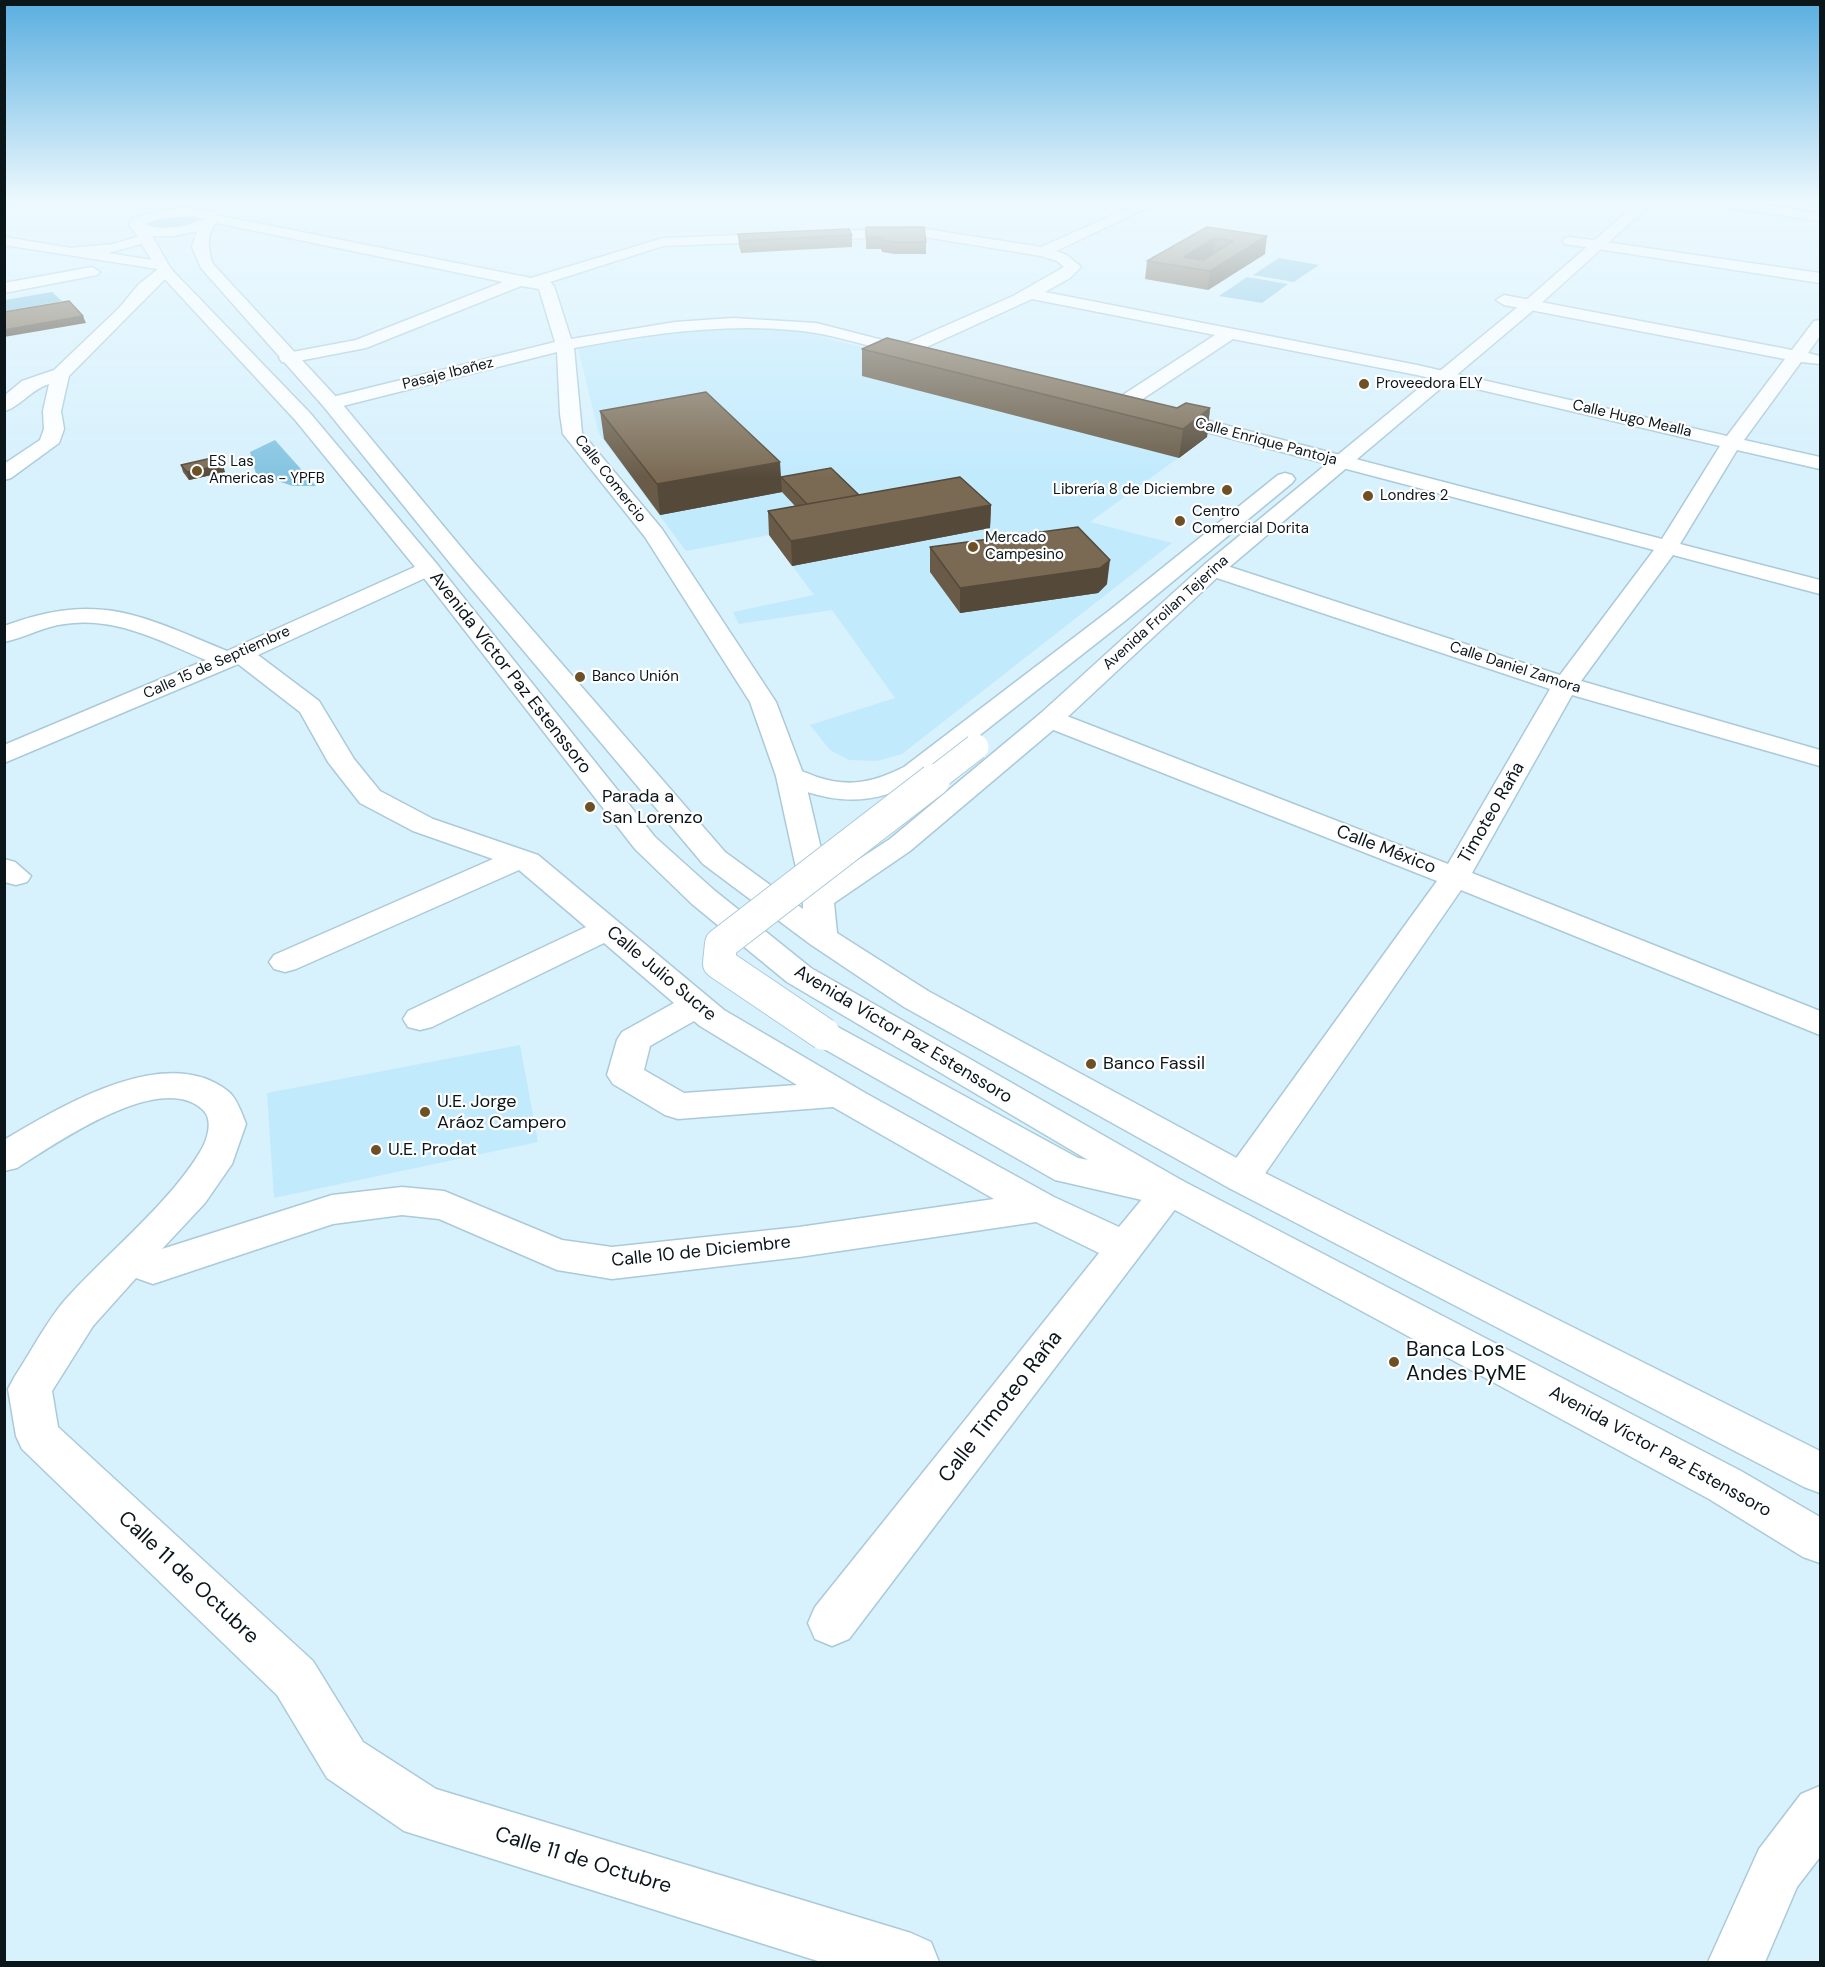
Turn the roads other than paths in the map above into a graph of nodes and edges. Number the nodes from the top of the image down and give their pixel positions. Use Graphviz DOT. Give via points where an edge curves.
graph roads {
  1 [pos="139,295"];
  2 [pos="192,295"];
  3 [pos="232,295"];
  4 [pos="491,295"];
  5 [pos="548,295"];
  6 [pos="1003,295"];
  7 [pos="1064,295"];
  8 [pos="1526,295"];
  9 [pos="1487,314"];
  10 [pos="1821,325"];
  11 [pos="1232,332"];
  12 [pos="781,341"];
  13 [pos="704,343"];
  14 [pos="895,349"];
  15 [pos="565,354"];
  16 [pos="1796,357"];
  17 [pos="288,358"];
  18 [pos="589,358"];
  19 [pos="868,359"];
  20 [pos="936,361"];
  21 [pos="1821,361"];
  22 [pos="1440,366"];
  23 [pos="1418,370"];
  24 [pos="60,374"];
  25 [pos="1399,386"];
  26 [pos="1099,399"];
  27 [pos="331,403"];
  28 [pos="1122,405"];
  29 [pos="4,406"];
  30 [pos="1335,438"];
  31 [pos="1732,442"];
  32 [pos="1316,454"];
  33 [pos="1341,461"];
  34 [pos="1821,463"];
  35 [pos="4,474"];
  36 [pos="1668,546"];
  37 [pos="428,568"];
  38 [pos="1213,569"];
  39 [pos="1821,587"];
  40 [pos="1118,615"];
  41 [pos="4,635"];
  42 [pos="233,657"];
  43 [pos="1565,685"];
  44 [pos="1050,719"];
  45 [pos="4,755"];
  46 [pos="1821,758"];
  47 [pos="790,776"];
  48 [pos="520,858"];
  49 [pos="1455,877"];
  50 [pos="818,900"];
  51 [pos="608,929"];
  52 [pos="821,937"];
  53 [pos="285,962"];
  54 [pos="696,1005"];
  55 [pos="420,1018"];
  56 [pos="1821,1024"];
  57 [pos="840,1095"];
  58 [pos="4,1158"];
  59 [pos="1242,1178"];
  60 [pos="1170,1191"];
  61 [pos="1040,1207"];
  62 [pos="1126,1248"];
  63 [pos="129,1259"];
  64 [pos="1821,1473"];
  65 [pos="1821,1542"];
  66 [pos="832,1623"];
  67 [pos="1821,1813"];
  68 [pos="911,1962"];
  69 [pos="1736,1962"];
  1 -- 24 [label="street"];
  2 -- 37 [label="street, Avenida Víctor Paz Estenssoro" via="303,417"];
  3 -- 17 [label="street, Avenida Víctor Paz Estenssoro"];
  4 -- 17 [label="street" via="360,345"];
  5 -- 15 [label="street, Calle Comercio"];
  6 -- 14 [label="street"];
  7 -- 11 [label="street"];
  8 -- 9 [label="street, Avenida Froilan Tejerina" via="1504,300"];
  8 -- 16 [label="street"];
  8 -- 22 [label="street, Avenida Froilan Tejerina"];
  10 -- 16 [label="street"];
  11 -- 23 [label="street"];
  11 -- 28 [label="street"];
  12 -- 13 [label="street"];
  14 -- 15 [label="street" via="793,325 734,323 587,340"];
  14 -- 19 [label="street"];
  14 -- 20 [label="street"];
  15 -- 18 [label="street"];
  15 -- 27 [label="street, Pasaje Ibañez"];
  15 -- 47 [label="street, Calle Comercio" via="573,434 654,534 763,702"];
  16 -- 21 [label="street"];
  16 -- 31 [label="street"];
  17 -- 27 [label="street, Avenida Víctor Paz Estenssoro"];
  22 -- 23 [label="street, Avenida Froilan Tejerina"];
  22 -- 31 [label="street, Calle Hugo Mealla"];
  22 -- 33 [label="street, Avenida Froilan Tejerina"];
  23 -- 25 [label="street, Avenida Froilan Tejerina"];
  24 -- 29 [label="street" via="28,384"];
  24 -- 35 [label="street" via="49,443"];
  26 -- 28 [label="street, Calle Enrique Pantoja"];
  27 -- 52 [label="street, Avenida Víctor Paz Estenssoro" via="714,858"];
  28 -- 32 [label="street, Calle Enrique Pantoja"];
  30 -- 32 [label="street, Avenida Froilan Tejerina"];
  31 -- 34 [label="street, Calle Hugo Mealla"];
  31 -- 36 [label="street, Timoteo Raña"];
  32 -- 33 [label="street, Calle Enrique Pantoja"];
  32 -- 40 [label="street, Avenida Froilan Tejerina"];
  33 -- 36 [label="street, Calle Enrique Pantoja"];
  33 -- 38 [label="street, Avenida Froilan Tejerina"];
  36 -- 39 [label="street, Calle Enrique Pantoja"];
  36 -- 43 [label="street, Timoteo Raña"];
  37 -- 42 [label="street, Calle 15 de Septiembre"];
  37 -- 60 [label="street, Avenida Víctor Paz Estenssoro" via="645,843 703,897 799,975"];
  38 -- 43 [label="street, Calle Daniel Zamora"];
  38 -- 44 [label="street, Avenida Froilan Tejerina"];
  40 -- 47 [label="street, Avenida Froilan Tejerina" via="914,773 887,788 853,794 825,790"];
  40 -- 60 [label="street, bridge" via="1113,637 721,944 719,963 824,1034 1068,1170"];
  41 -- 42 [label="street, Calle Julio Sucre" via="37,622 76,615 124,619"];
  42 -- 45 [label="street, Calle 15 de Septiembre"];
  42 -- 48 [label="street, Calle Julio Sucre" via="310,707 342,762 370,797 423,825"];
  43 -- 46 [label="street, Calle Daniel Zamora"];
  43 -- 49 [label="street, Timoteo Raña"];
  44 -- 49 [label="street, Calle México"];
  44 -- 50 [label="street, Avenida Froilan Tejerina" via="900,845"];
  47 -- 50 [label="street, Calle Comercio"];
  48 -- 51 [label="street, Calle Julio Sucre"];
  48 -- 53 [label="street"];
  49 -- 56 [label="street, Calle México"];
  49 -- 59 [label="street, Timoteo Raña"];
  50 -- 52 [label="street, Calle Comercio"];
  51 -- 54 [label="street, Calle Julio Sucre"];
  51 -- 55 [label="street"];
  52 -- 59 [label="street, Avenida Víctor Paz Estenssoro" via="916,999"];
  54 -- 57 [label="street, Calle Julio Sucre"];
  54 -- 57 [label="street" via="634,1040 625,1075 678,1106"];
  57 -- 61 [label="street, Calle Julio Sucre"];
  58 -- 63 [label="street, Calle 11 de Octubre" via="96,1104 143,1089 184,1085 216,1100 228,1124 219,1154 191,1193"];
  59 -- 64 [label="street, Avenida Víctor Paz Estenssoro"];
  60 -- 62 [label="street, Calle Timoteo Raña"];
  60 -- 65 [label="street, Avenida Víctor Paz Estenssoro" via="1725,1485"];
  61 -- 62 [label="street, Calle Julio Sucre"];
  61 -- 63 [label="street, Calle 10 de Diciembre" via="799,1242 612,1263 557,1255 444,1205 402,1201 332,1210 153,1268"];
  62 -- 66 [label="street, Calle Timoteo Raña"];
  63 -- 68 [label="street, Calle 11 de Octubre" via="78,1314 30,1389 38,1436 295,1678 345,1760 423,1812"];
  67 -- 69 [label="street" via="1778,1868"];
}
